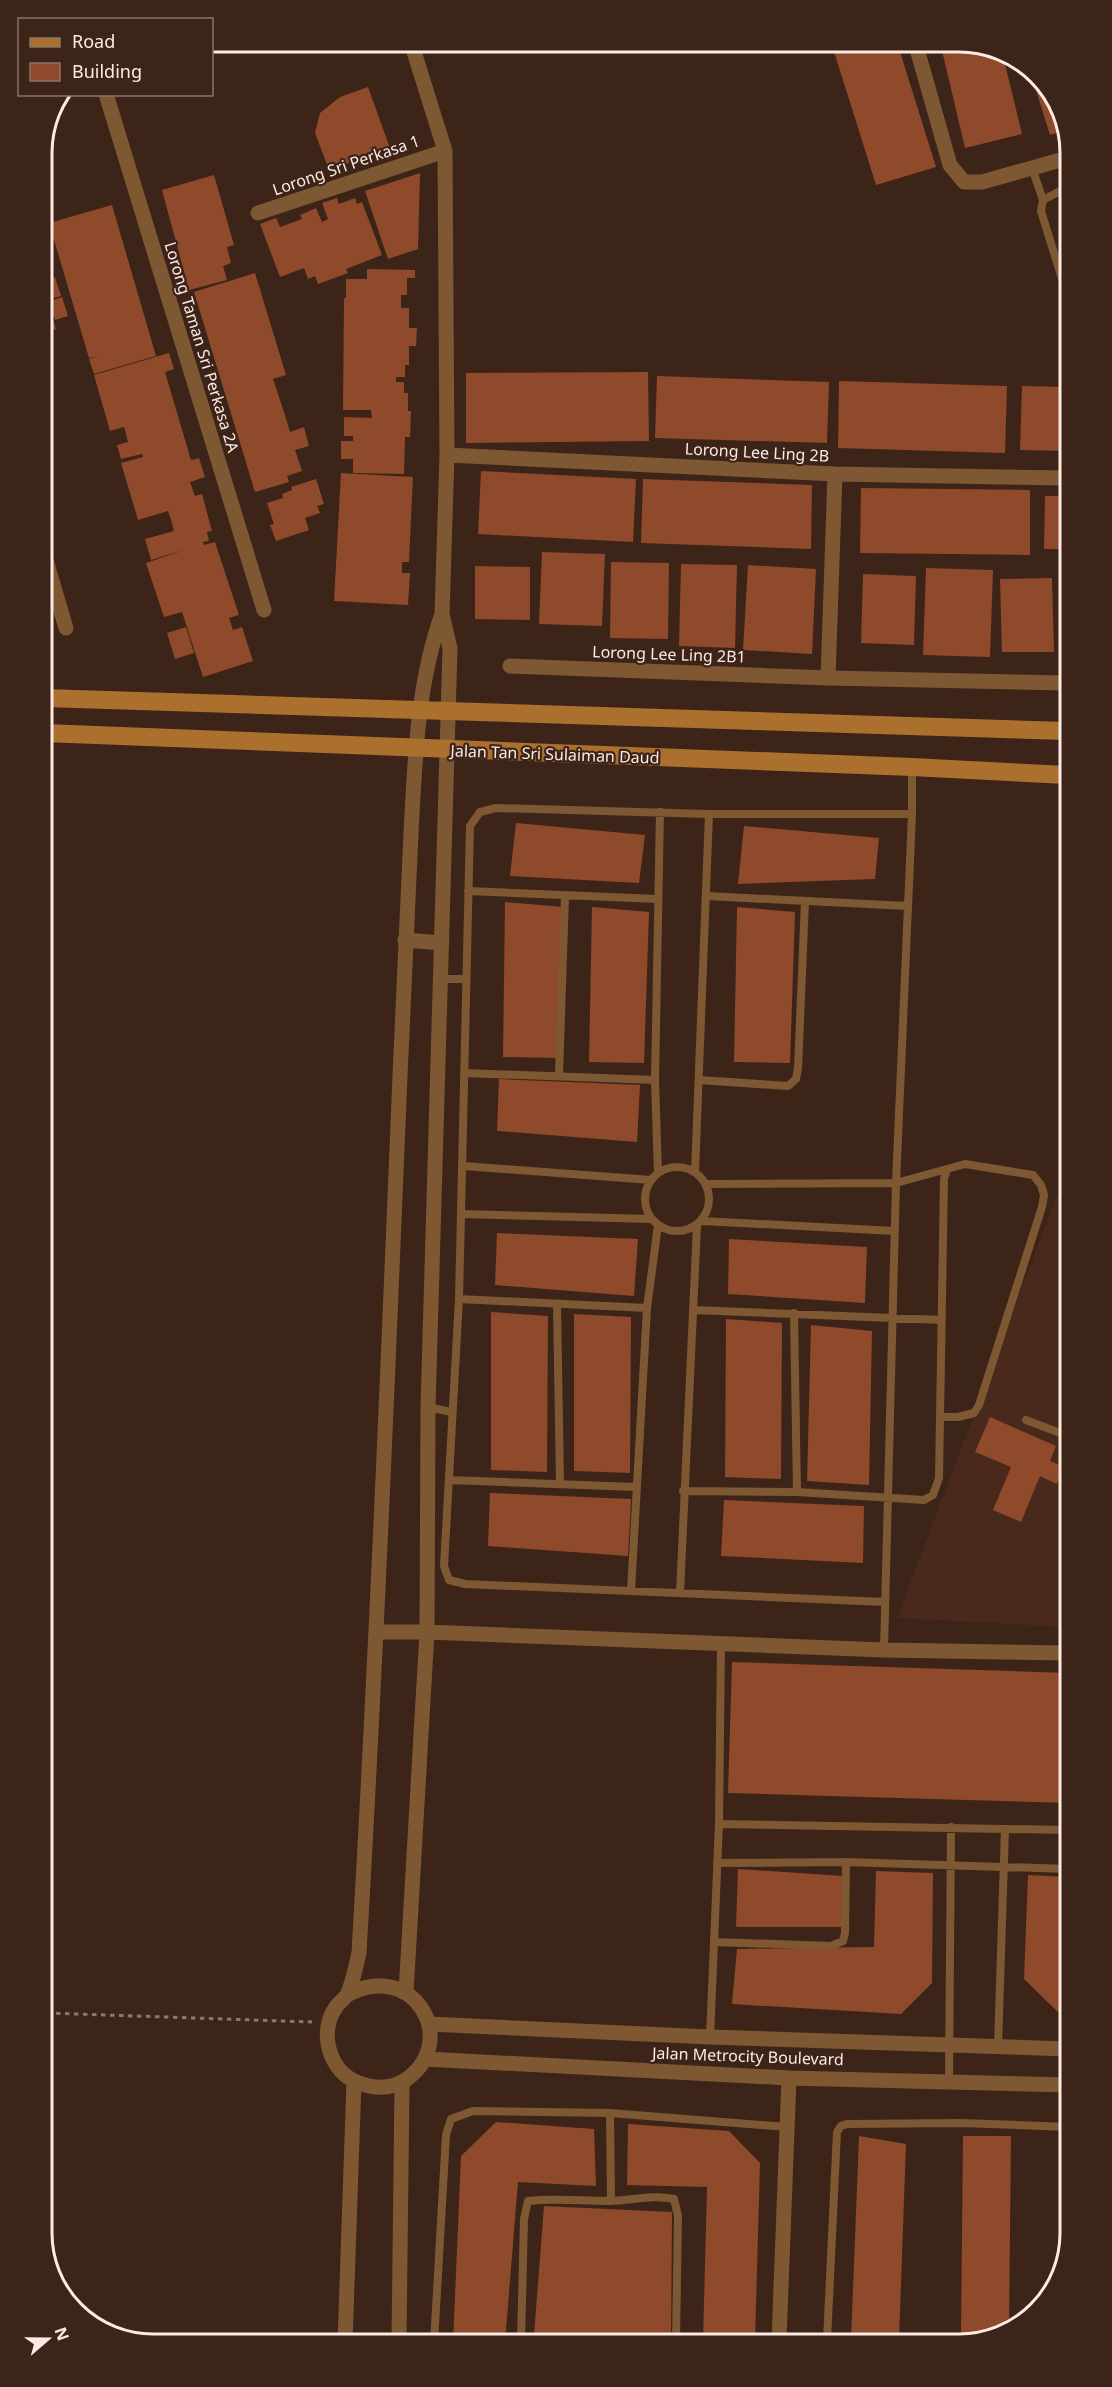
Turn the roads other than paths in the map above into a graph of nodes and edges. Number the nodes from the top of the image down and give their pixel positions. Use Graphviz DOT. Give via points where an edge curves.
graph roads {
  1 [pos="414,52"];
  2 [pos="918,53"];
  3 [pos="107,96"];
  4 [pos="445,151"];
  5 [pos="1060,160"];
  6 [pos="1032,168"];
  7 [pos="1060,190"];
  8 [pos="1043,200"];
  9 [pos="258,213"];
  10 [pos="1060,272"];
  11 [pos="447,455"];
  12 [pos="835,474"];
  13 [pos="1060,478"];
  14 [pos="53,583"];
  15 [pos="264,610"];
  16 [pos="442,614"];
  17 [pos="66,628"];
  18 [pos="510,666"];
  19 [pos="828,678"];
  20 [pos="1060,683"];
  21 [pos="53,698"];
  22 [pos="419,710"];
  23 [pos="449,711"];
  24 [pos="1060,731"];
  25 [pos="53,733"];
  26 [pos="415,749"];
  27 [pos="449,750"];
  28 [pos="912,766"];
  29 [pos="1060,775"];
  30 [pos="660,812"];
  31 [pos="709,814"];
  32 [pos="912,814"];
  33 [pos="468,891"];
  34 [pos="565,896"];
  35 [pos="706,896"];
  36 [pos="658,899"];
  37 [pos="805,902"];
  38 [pos="907,906"];
  39 [pos="405,940"];
  40 [pos="441,943"];
  41 [pos="441,979"];
  42 [pos="466,979"];
  43 [pos="464,1073"];
  44 [pos="559,1076"];
  45 [pos="655,1080"];
  46 [pos="699,1080"];
  47 [pos="462,1166"];
  48 [pos="947,1169"];
  49 [pos="695,1172"];
  50 [pos="658,1173"];
  51 [pos="651,1180"];
  52 [pos="896,1183"];
  53 [pos="706,1184"];
  54 [pos="461,1214"];
  55 [pos="654,1222"];
  56 [pos="699,1223"];
  57 [pos="895,1232"];
  58 [pos="459,1299"];
  59 [pos="557,1304"];
  60 [pos="647,1308"];
  61 [pos="693,1310"];
  62 [pos="794,1313"];
  63 [pos="892,1317"];
  64 [pos="942,1320"];
  65 [pos="428,1407"];
  66 [pos="451,1412"];
  67 [pos="940,1417"];
  68 [pos="1026,1420"];
  69 [pos="1060,1433"];
  70 [pos="450,1480"];
  71 [pos="560,1483"];
  72 [pos="636,1486"];
  73 [pos="683,1491"];
  74 [pos="796,1492"];
  75 [pos="887,1499"];
  76 [pos="631,1590"];
  77 [pos="680,1593"];
  78 [pos="884,1602"];
  79 [pos="377,1632"];
  80 [pos="427,1632"];
  81 [pos="721,1644"];
  82 [pos="885,1650"];
  83 [pos="1060,1653"];
  84 [pos="719,1824"];
  85 [pos="951,1827"];
  86 [pos="1005,1829"];
  87 [pos="1060,1830"];
  88 [pos="846,1862"];
  89 [pos="717,1863"];
  90 [pos="952,1866"];
  91 [pos="1005,1867"];
  92 [pos="1060,1869"];
  93 [pos="715,1942"];
  94 [pos="406,1993"];
  95 [pos="347,1995"];
  96 [pos="429,2024"];
  97 [pos="710,2037"];
  98 [pos="950,2046"];
  99 [pos="998,2046"];
  100 [pos="1060,2049"];
  101 [pos="425,2059"];
  102 [pos="789,2078"];
  103 [pos="354,2081"];
  104 [pos="949,2081"];
  105 [pos="402,2082"];
  106 [pos="1060,2085"];
  107 [pos="610,2113"];
  108 [pos="787,2127"];
  109 [pos="1060,2127"];
  110 [pos="611,2201"];
  111 [pos="345,2334"];
  112 [pos="399,2334"];
  113 [pos="435,2334"];
  114 [pos="521,2334"];
  115 [pos="676,2334"];
  116 [pos="779,2334"];
  117 [pos="827,2334"];
  1 -- 4 [label="street"];
  2 -- 6 [label="street" via="950,165 964,182 982,182"];
  3 -- 15 [label="street, Lorong Taman Sri Perkasa 2A"];
  4 -- 9 [label="street, Lorong Sri Perkasa 1"];
  4 -- 11 [label="street"];
  5 -- 6 [label="street"];
  6 -- 8 [label="lane"];
  7 -- 8 [label="lane"];
  8 -- 10 [label="lane" via="1041,211"];
  11 -- 12 [label="street, Lorong Lee Ling 2B"];
  11 -- 16 [label="street"];
  12 -- 13 [label="street, Lorong Lee Ling 2B"];
  12 -- 19 [label="street"];
  14 -- 17 [label="street"];
  16 -- 22 [label="street"];
  16 -- 23 [label="street" via="450,648"];
  18 -- 19 [label="street, Lorong Lee Ling 2B1"];
  19 -- 20 [label="street, Lorong Lee Ling 2B1"];
  21 -- 22 [label="main road"];
  22 -- 23 [label="main road"];
  22 -- 26 [label="street"];
  23 -- 24 [label="main road"];
  23 -- 27 [label="street"];
  25 -- 26 [label="main road, Jalan Tan Sri Sulaiman Daud"];
  26 -- 27 [label="main road, Jalan Tan Sri Sulaiman Daud"];
  26 -- 39 [label="street"];
  27 -- 28 [label="main road, Jalan Tan Sri Sulaiman Daud"];
  27 -- 40 [label="street"];
  28 -- 29 [label="main road, Jalan Tan Sri Sulaiman Daud"];
  28 -- 32 [label="lane"];
  30 -- 31 [label="lane"];
  30 -- 33 [label="lane" via="496,808 480,812 470,826"];
  30 -- 36 [label="lane"];
  31 -- 32 [label="lane"];
  31 -- 35 [label="lane"];
  32 -- 38 [label="lane"];
  33 -- 34 [label="lane"];
  33 -- 42 [label="lane"];
  34 -- 36 [label="lane"];
  34 -- 44 [label="lane"];
  35 -- 37 [label="lane"];
  35 -- 46 [label="lane"];
  36 -- 45 [label="lane"];
  37 -- 38 [label="lane"];
  37 -- 46 [label="lane" via="796,1079 788,1086"];
  38 -- 52 [label="lane"];
  39 -- 40 [label="street"];
  39 -- 79 [label="street"];
  40 -- 41 [label="street"];
  41 -- 42 [label="lane"];
  41 -- 65 [label="street"];
  42 -- 43 [label="lane"];
  43 -- 44 [label="lane"];
  43 -- 47 [label="lane"];
  44 -- 45 [label="lane"];
  45 -- 50 [label="lane"];
  46 -- 49 [label="lane"];
  47 -- 51 [label="lane"];
  47 -- 54 [label="lane"];
  48 -- 52 [label="lane"];
  48 -- 64 [label="lane"];
  48 -- 67 [label="lane" via="966,1164 1033,1175 1044,1195 979,1405 974,1413"];
  49 -- 50 [label="lane" via="677,1166"];
  49 -- 53 [label="lane"];
  50 -- 51 [label="lane"];
  51 -- 55 [label="lane" via="645,1199 646,1210"];
  52 -- 53 [label="lane"];
  52 -- 57 [label="lane"];
  53 -- 56 [label="lane" via="710,1203"];
  54 -- 55 [label="lane"];
  54 -- 58 [label="lane"];
  55 -- 56 [label="lane" via="677,1232"];
  55 -- 60 [label="lane"];
  56 -- 57 [label="lane"];
  56 -- 61 [label="lane"];
  57 -- 63 [label="lane"];
  58 -- 59 [label="lane"];
  58 -- 66 [label="lane"];
  59 -- 60 [label="lane"];
  59 -- 71 [label="lane"];
  60 -- 72 [label="lane"];
  61 -- 62 [label="lane"];
  61 -- 73 [label="lane"];
  62 -- 63 [label="lane"];
  62 -- 74 [label="lane"];
  63 -- 64 [label="lane"];
  63 -- 75 [label="lane"];
  64 -- 67 [label="lane"];
  65 -- 66 [label="lane"];
  65 -- 80 [label="street"];
  66 -- 70 [label="lane"];
  67 -- 75 [label="lane" via="939,1478 933,1495 924,1500"];
  68 -- 69 [label="lane"];
  70 -- 71 [label="lane"];
  70 -- 76 [label="lane" via="444,1566 449,1580 465,1584"];
  71 -- 72 [label="lane"];
  72 -- 76 [label="lane"];
  73 -- 74 [label="lane"];
  73 -- 77 [label="lane"];
  74 -- 75 [label="lane"];
  75 -- 78 [label="lane"];
  76 -- 77 [label="lane"];
  77 -- 78 [label="lane"];
  78 -- 82 [label="lane"];
  79 -- 80 [label="street"];
  79 -- 95 [label="street" via="359,1953"];
  80 -- 81 [label="street"];
  80 -- 94 [label="street"];
  81 -- 82 [label="street"];
  81 -- 84 [label="lane"];
  82 -- 83 [label="street"];
  84 -- 85 [label="lane"];
  84 -- 89 [label="lane"];
  85 -- 86 [label="lane"];
  85 -- 90 [label="lane"];
  86 -- 87 [label="lane"];
  86 -- 91 [label="lane"];
  88 -- 89 [label="lane"];
  88 -- 90 [label="lane"];
  88 -- 93 [label="lane" via="843,1941 831,1946"];
  89 -- 93 [label="lane"];
  90 -- 91 [label="lane"];
  90 -- 98 [label="lane"];
  91 -- 92 [label="lane"];
  91 -- 99 [label="lane"];
  93 -- 97 [label="lane"];
  94 -- 95 [label="street" via="376,1984"];
  94 -- 96 [label="street" via="420,2006"];
  95 -- 103 [label="street" via="336,2007 327,2040 340,2071"];
  96 -- 97 [label="street, Jalan Metrocity Boulevard"];
  96 -- 101 [label="street"];
  97 -- 98 [label="street, Jalan Metrocity Boulevard"];
  98 -- 99 [label="street, Jalan Metrocity Boulevard"];
  98 -- 104 [label="lane"];
  99 -- 100 [label="street, Jalan Metrocity Boulevard"];
  101 -- 102 [label="street, Jalan Metrocity Boulevard"];
  101 -- 105 [label="street"];
  102 -- 104 [label="street, Jalan Metrocity Boulevard"];
  102 -- 108 [label="street"];
  103 -- 105 [label="street" via="370,2087"];
  103 -- 111 [label="street"];
  104 -- 106 [label="street, Jalan Metrocity Boulevard"];
  105 -- 112 [label="street"];
  107 -- 108 [label="lane"];
  107 -- 110 [label="lane"];
  107 -- 113 [label="lane" via="473,2111 451,2118 446,2135"];
  108 -- 116 [label="street"];
  109 -- 117 [label="lane" via="962,2123 841,2126 837,2132"];
  110 -- 114 [label="lane" via="528,2201 524,2219"];
  110 -- 115 [label="lane" via="662,2196 674,2199 678,2216"];
}
